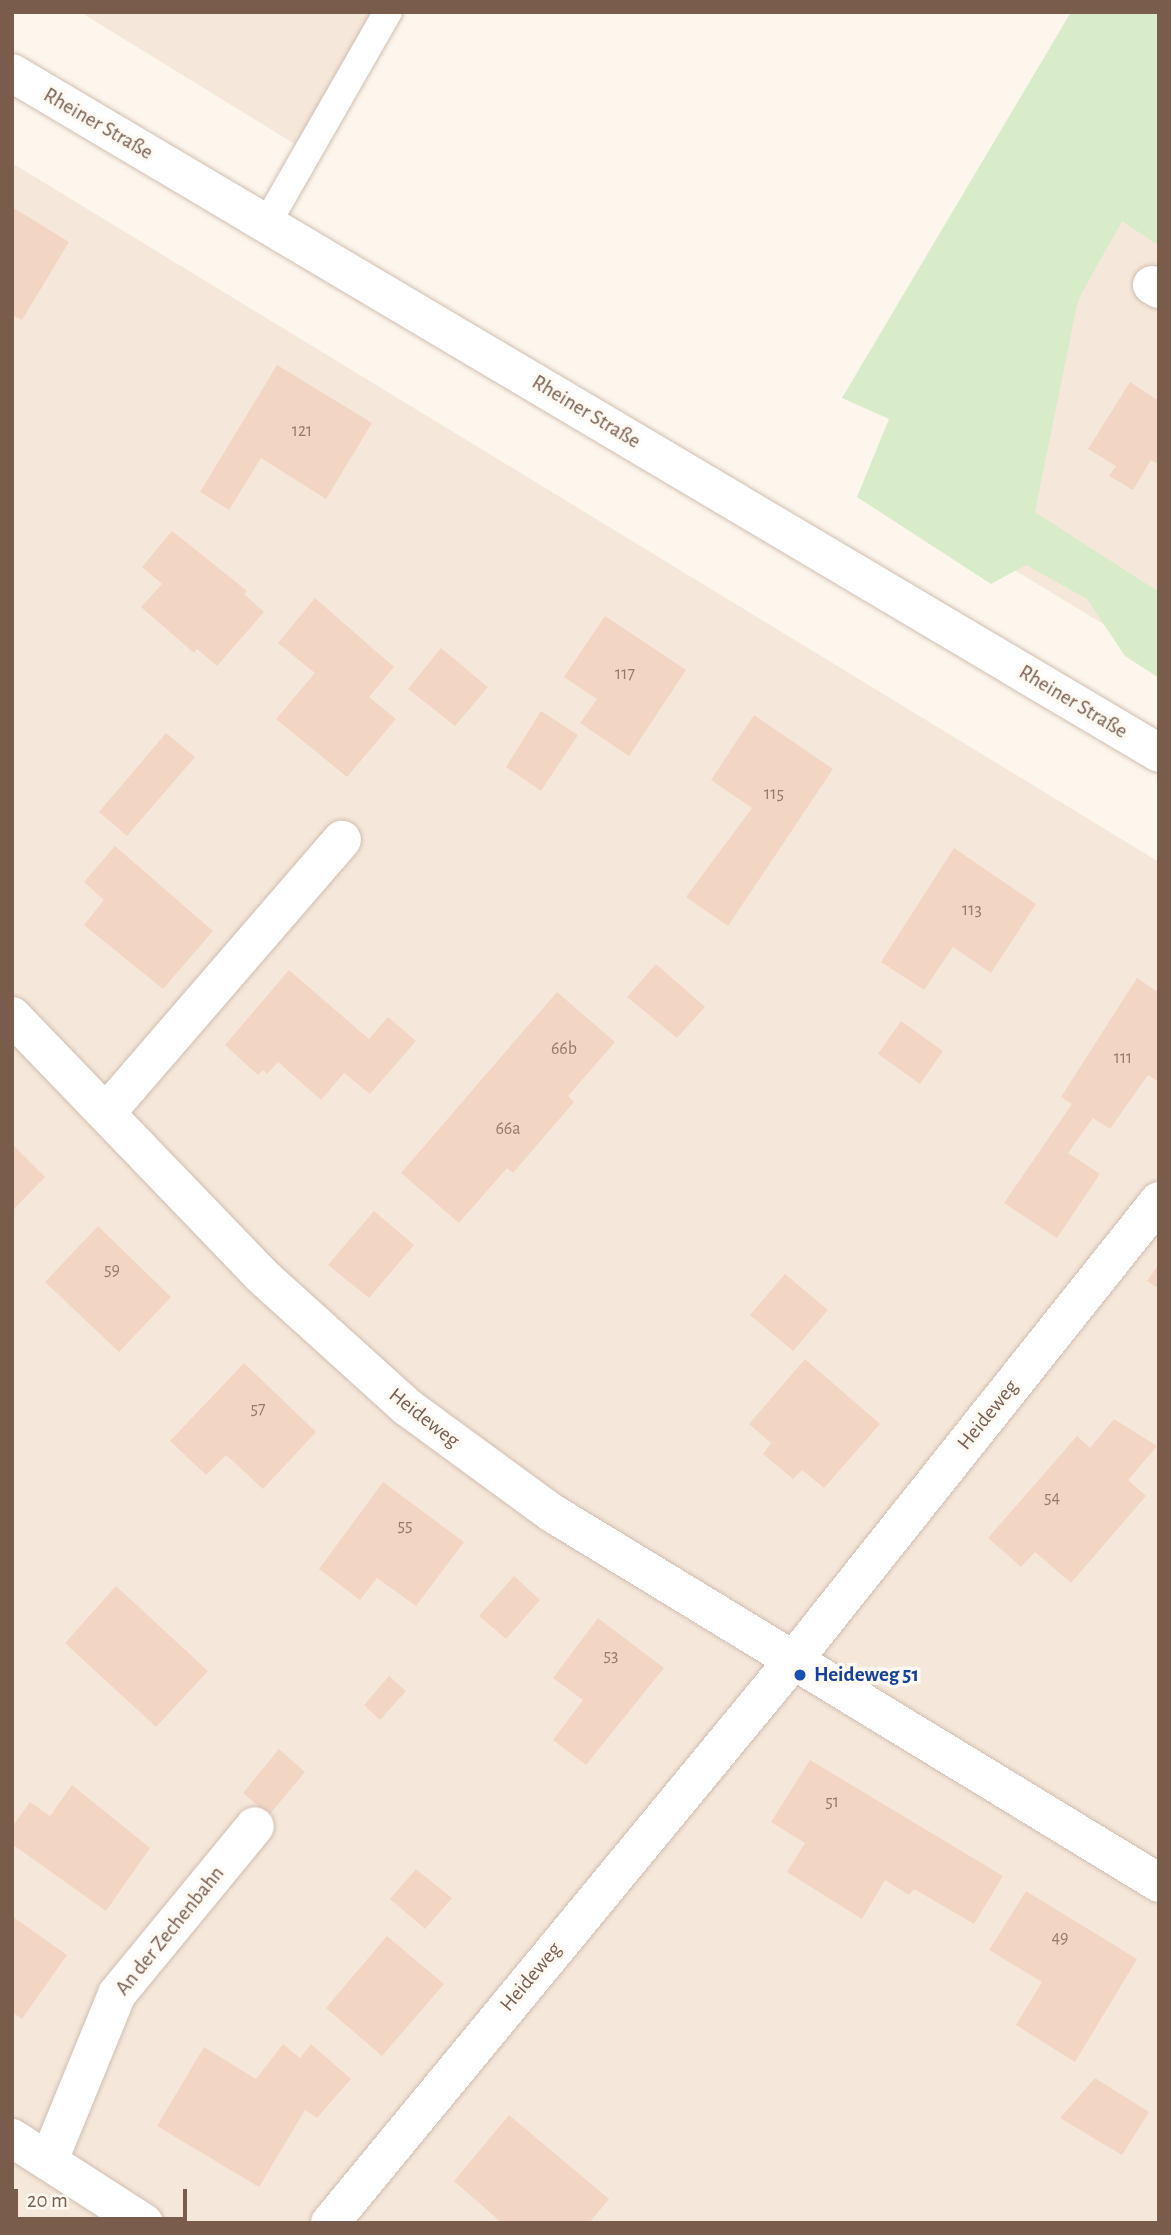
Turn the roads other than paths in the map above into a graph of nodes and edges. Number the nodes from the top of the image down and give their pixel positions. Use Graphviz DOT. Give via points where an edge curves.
graph roads {
  1 [pos="388,12"];
  2 [pos="12,73"];
  3 [pos="267,223"];
  4 [pos="1159,753"];
  5 [pos="342,840"];
  6 [pos="12,1016"];
  7 [pos="106,1113"];
  8 [pos="1159,1201"];
  9 [pos="792,1662"];
  10 [pos="255,1826"];
  11 [pos="1159,1883"];
  12 [pos="12,2138"];
  13 [pos="49,2160"];
  14 [pos="144,2223"];
  15 [pos="330,2223"];
  1 -- 3 [label="lane"];
  2 -- 3 [label="street, Rheiner Straße"];
  3 -- 4 [label="street, Rheiner Straße"];
  5 -- 7 [label="street"];
  6 -- 7 [label="street, Heideweg"];
  7 -- 9 [label="street, Heideweg" via="261,1275 407,1407 552,1513"];
  8 -- 9 [label="street, Heideweg"];
  9 -- 11 [label="street, Heideweg"];
  9 -- 15 [label="street, Heideweg"];
  10 -- 13 [label="street, An der Zechenbahn" via="117,1994"];
  12 -- 13 [label="street"];
  13 -- 14 [label="street"];
}
